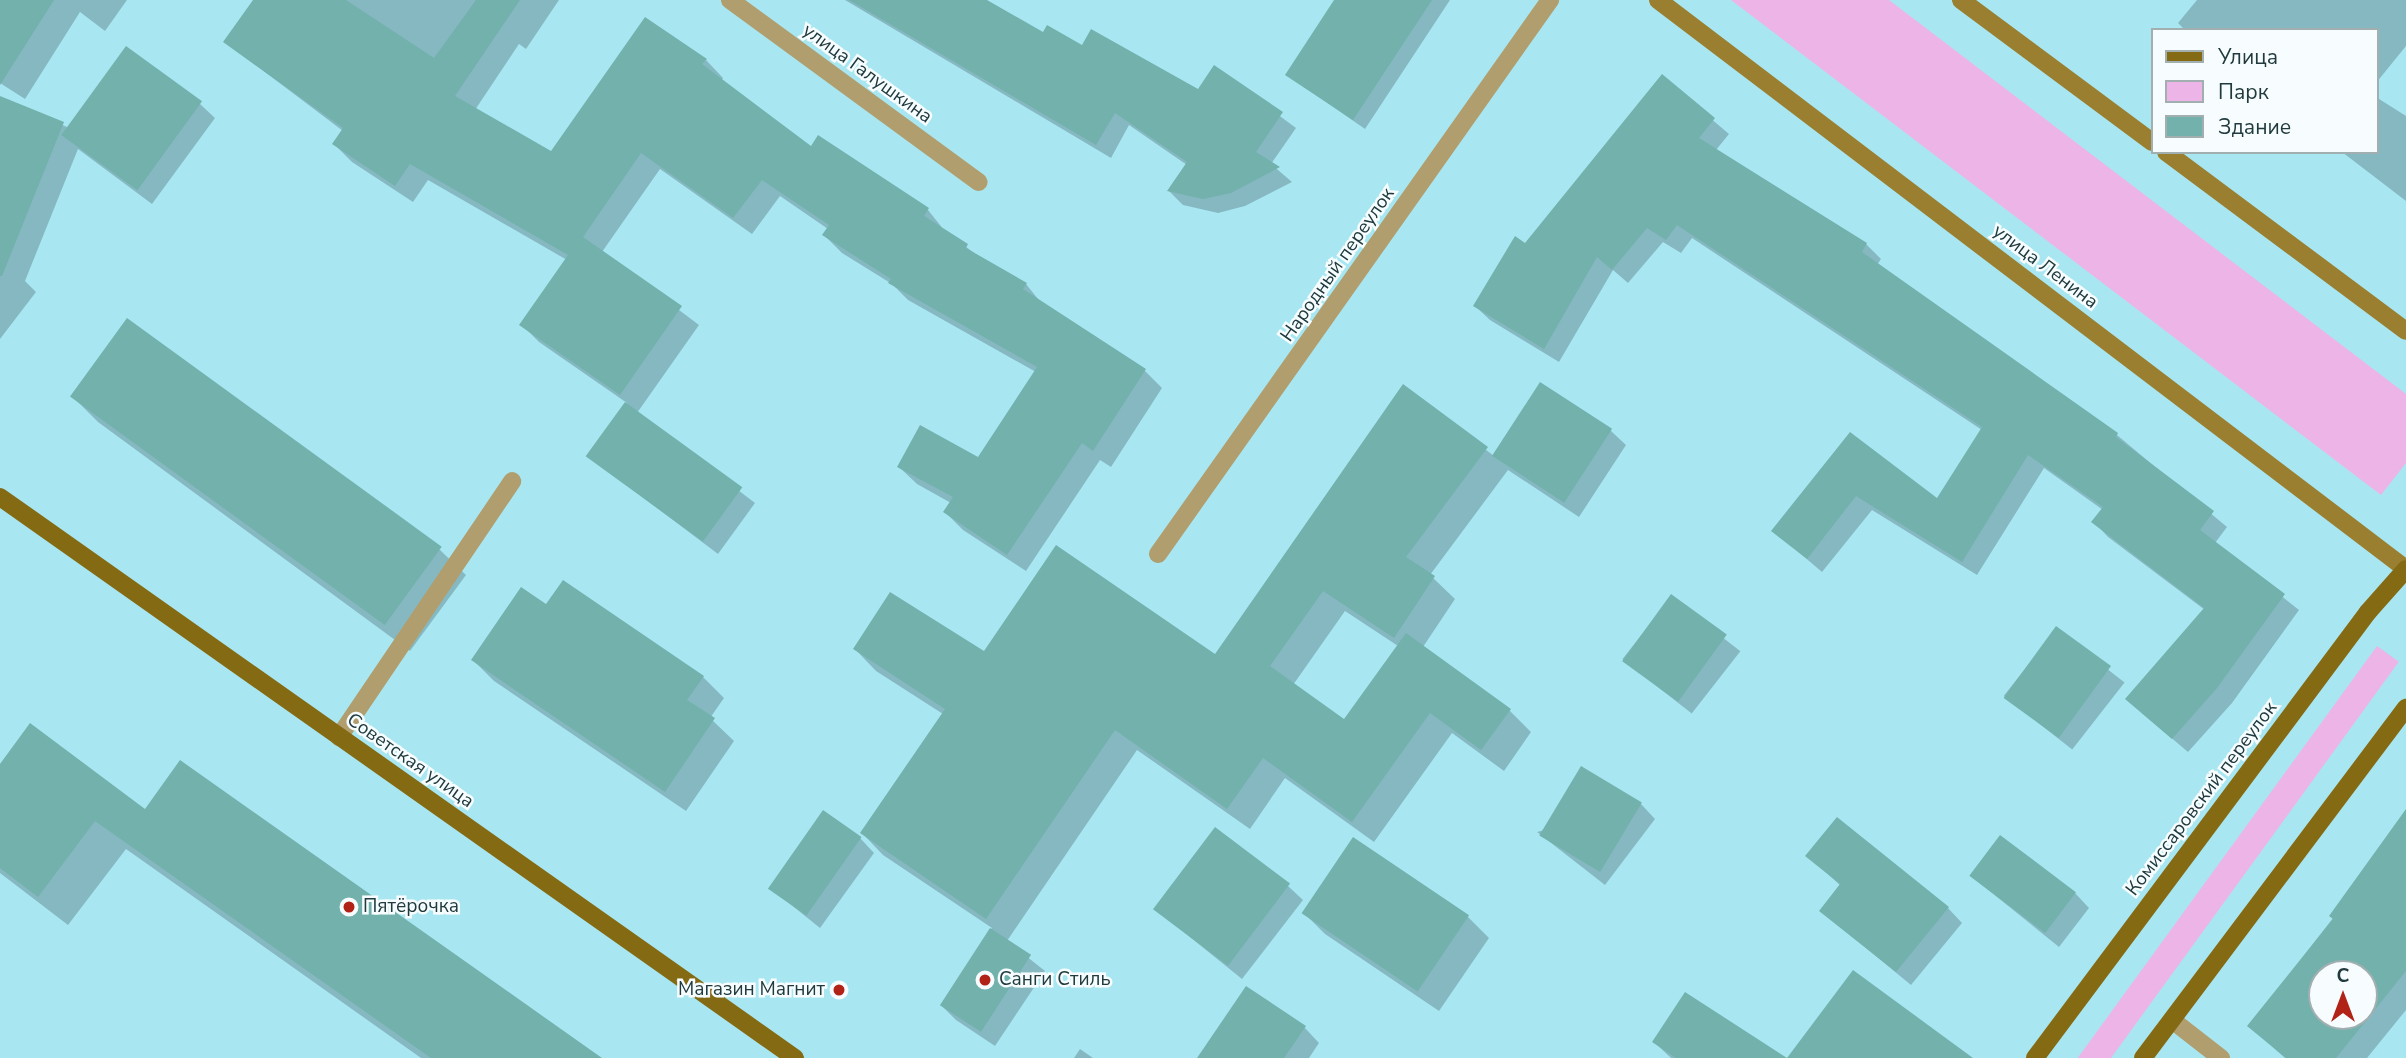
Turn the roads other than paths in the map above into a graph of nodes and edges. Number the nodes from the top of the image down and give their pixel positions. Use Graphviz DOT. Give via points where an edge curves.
graph roads {
  1 [pos="730,0"];
  2 [pos="1550,0"];
  3 [pos="1658,0"];
  4 [pos="1961,0"];
  5 [pos="2150,141"];
  6 [pos="2169,154"];
  7 [pos="979,182"];
  8 [pos="2406,331"];
  9 [pos="512,481"];
  10 [pos="0,498"];
  11 [pos="1158,554"];
  12 [pos="2406,569"];
  13 [pos="2406,708"];
  14 [pos="339,737"];
  15 [pos="2172,1020"];
  16 [pos="795,1058"];
  17 [pos="2035,1058"];
  18 [pos="2143,1058"];
  19 [pos="2221,1058"];
  1 -- 7 [label="street, улица Галушкина"];
  2 -- 11 [label="street, Народный переулок"];
  3 -- 12 [label="main road, улица Ленина"];
  4 -- 5 [label="main road"];
  6 -- 8 [label="main road"];
  9 -- 14 [label="street"];
  10 -- 14 [label="main road, Советская улица"];
  12 -- 17 [label="main road, Комиссаровский переулок" via="2368,612"];
  13 -- 15 [label="main road"];
  14 -- 16 [label="main road, Советская улица"];
  15 -- 18 [label="main road"];
  15 -- 19 [label="street"];
}
